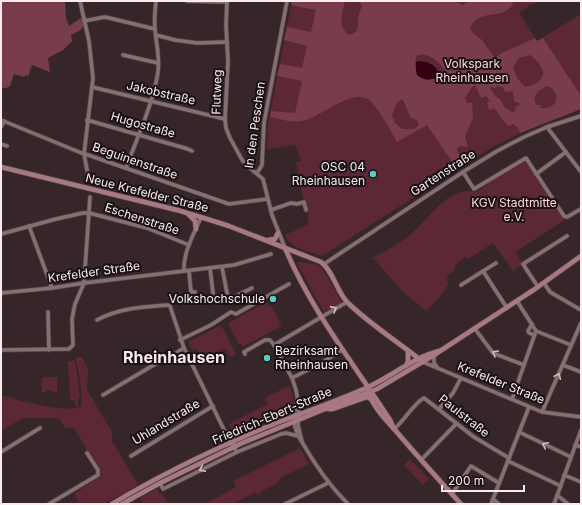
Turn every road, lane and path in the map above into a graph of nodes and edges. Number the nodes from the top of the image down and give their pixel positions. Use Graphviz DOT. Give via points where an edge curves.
graph roads {
  1 [pos="80,1"];
  2 [pos="156,1"];
  3 [pos="187,1"];
  4 [pos="287,1"];
  5 [pos="227,2"];
  6 [pos="84,21"];
  7 [pos="155,30"];
  8 [pos="156,35"];
  9 [pos="227,42"];
  10 [pos="123,54"];
  11 [pos="158,62"];
  12 [pos="92,87"];
  13 [pos="150,101"];
  14 [pos="581,116"];
  15 [pos="225,119"];
  16 [pos="2,120"];
  17 [pos="87,120"];
  18 [pos="1,126"];
  19 [pos="548,127"];
  20 [pos="138,135"];
  21 [pos="1,144"];
  22 [pos="8,146"];
  23 [pos="192,151"];
  24 [pos="566,152"];
  25 [pos="84,154"];
  26 [pos="1,167"];
  27 [pos="126,168"];
  28 [pos="463,172"];
  29 [pos="581,172"];
  30 [pos="257,173"];
  31 [pos="536,174"];
  32 [pos="90,180"];
  33 [pos="302,196"];
  34 [pos="90,197"];
  35 [pos="267,198"];
  36 [pos="304,202"];
  37 [pos="581,208"];
  38 [pos="271,210"];
  39 [pos="306,210"];
  40 [pos="89,213"];
  41 [pos="187,213"];
  42 [pos="201,217"];
  43 [pos="29,226"];
  44 [pos="196,229"];
  45 [pos="278,233"];
  46 [pos="1,234"];
  47 [pos="567,236"];
  48 [pos="267,240"];
  49 [pos="189,245"];
  50 [pos="285,248"];
  51 [pos="271,254"];
  52 [pos="581,256"];
  53 [pos="496,263"];
  54 [pos="324,264"];
  55 [pos="222,267"];
  56 [pos="210,268"];
  57 [pos="187,271"];
  58 [pos="482,271"];
  59 [pos="84,283"];
  60 [pos="544,283"];
  61 [pos="289,284"];
  62 [pos="461,285"];
  63 [pos="538,287"];
  64 [pos="52,288"];
  65 [pos="252,288"];
  66 [pos="195,292"];
  67 [pos="1,293"];
  68 [pos="214,301"];
  69 [pos="518,301"];
  70 [pos="347,302"];
  71 [pos="507,308"];
  72 [pos="581,310"];
  73 [pos="48,312"];
  74 [pos="322,316"];
  75 [pos="98,320"];
  76 [pos="581,323"];
  77 [pos="532,324"];
  78 [pos="475,329"];
  79 [pos="535,333"];
  80 [pos="180,340"];
  81 [pos="274,345"];
  82 [pos="571,345"];
  83 [pos="184,348"];
  84 [pos="343,349"];
  85 [pos="1,350"];
  86 [pos="49,350"];
  87 [pos="408,350"];
  88 [pos="441,351"];
  89 [pos="245,354"];
  90 [pos="434,355"];
  91 [pos="421,360"];
  92 [pos="524,365"];
  93 [pos="563,365"];
  94 [pos="406,366"];
  95 [pos="438,368"];
  96 [pos="581,372"];
  97 [pos="292,378"];
  98 [pos="461,378"];
  99 [pos="369,391"];
  100 [pos="103,396"];
  101 [pos="371,399"];
  102 [pos="512,400"];
  103 [pos="213,406"];
  104 [pos="529,407"];
  105 [pos="327,409"];
  106 [pos="439,409"];
  107 [pos="542,412"];
  108 [pos="581,417"];
  109 [pos="296,418"];
  110 [pos="456,424"];
  111 [pos="40,428"];
  112 [pos="394,429"];
  113 [pos="581,430"];
  114 [pos="519,432"];
  115 [pos="298,436"];
  116 [pos="302,442"];
  117 [pos="233,444"];
  118 [pos="575,445"];
  119 [pos="581,448"];
  120 [pos="1,452"];
  121 [pos="87,452"];
  122 [pos="237,452"];
  123 [pos="131,456"];
  124 [pos="571,457"];
  125 [pos="509,459"];
  126 [pos="421,460"];
  127 [pos="564,475"];
  128 [pos="581,482"];
  129 [pos="160,483"];
  130 [pos="328,483"];
  131 [pos="499,483"];
  132 [pos="560,486"];
  133 [pos="452,494"];
  134 [pos="557,495"];
  135 [pos="493,499"];
  136 [pos="48,504"];
  137 [pos="112,504"];
  138 [pos="122,504"];
  139 [pos="285,504"];
  140 [pos="348,504"];
  141 [pos="461,504"];
  142 [pos="491,504"];
  143 [pos="499,504"];
  144 [pos="554,504"];
  145 [pos="568,504"];
  1 -- 6 [label="street"];
  2 -- 7 [label="street"];
  3 -- 5 [label="street"];
  4 -- 30 [label="street, In den Peschen" via="264,123 262,165"];
  5 -- 9 [label="street, Flutweg"];
  6 -- 7 [label="street" via="105,17"];
  6 -- 12 [label="street" via="89,41"];
  7 -- 8 [label="street"];
  8 -- 9 [label="street" via="197,43"];
  8 -- 11 [label="street"];
  9 -- 15 [label="street, Flutweg"];
  10 -- 11 [label="street"];
  11 -- 13 [label="street" via="158,72"];
  12 -- 13 [label="street, Jakobstraße"];
  12 -- 17 [label="street"];
  13 -- 15 [label="street, Jakobstraße"];
  13 -- 20 [label="street"];
  14 -- 19 [label="street, Gartenstraße"];
  15 -- 30 [label="street, Flutweg" via="230,138 241,158"];
  16 -- 18 [label="street"];
  16 -- 25 [label="street, Beguinenstraße"];
  17 -- 20 [label="street, Hugostraße"];
  17 -- 25 [label="street"];
  19 -- 24 [label="street"];
  19 -- 28 [label="street, Gartenstraße" via="524,136"];
  20 -- 23 [label="street, Hugostraße"];
  20 -- 27 [label="street"];
  21 -- 22 [label="street"];
  24 -- 29 [label="street"];
  24 -- 31 [label="street"];
  25 -- 27 [label="street, Beguinenstraße"];
  25 -- 32 [label="street"];
  26 -- 41 [label="main road, Neue Krefelder Straße"];
  27 -- 35 [label="street, Beguinenstraße" via="229,204"];
  28 -- 31 [label="street" via="474,189 525,158"];
  28 -- 54 [label="street, Gartenstraße"];
  30 -- 35 [label="street, In den Peschen" via="263,179"];
  31 -- 37 [label="street" via="566,217"];
  33 -- 36 [label="street"];
  34 -- 40 [label="street"];
  35 -- 38 [label="street, In den Peschen"];
  36 -- 38 [label="street" via="291,203"];
  36 -- 39 [label="street"];
  38 -- 45 [label="street, In den Peschen"];
  40 -- 43 [label="street"];
  40 -- 49 [label="street, Eschenstraße" via="147,228"];
  40 -- 59 [label="street"];
  41 -- 42 [label="main road, Neue Krefelder Straße"];
  41 -- 44 [label="main road" via="195,221"];
  42 -- 44 [label="street"];
  42 -- 48 [label="main road, Neue Krefelder Straße"];
  43 -- 46 [label="street"];
  43 -- 64 [label="street"];
  44 -- 49 [label="street"];
  45 -- 48 [label="main road" via="275,239"];
  45 -- 50 [label="street, In den Peschen"];
  47 -- 63 [label="street" via="524,264"];
  48 -- 50 [label="main road, Neue Krefelder Straße"];
  49 -- 57 [label="street" via="184,263"];
  50 -- 54 [label="main road"];
  50 -- 74 [label="main road" via="299,278"];
  51 -- 55 [label="street, Krefelder Straße"];
  52 -- 60 [label="main road, Friedrich-Ebert-Straße"];
  53 -- 58 [label="street"];
  54 -- 70 [label="main road, Krefelder Straße"];
  55 -- 56 [label="street, Krefelder Straße"];
  55 -- 65 [label="street" via="230,299"];
  56 -- 57 [label="street, Krefelder Straße"];
  56 -- 68 [label="street"];
  57 -- 59 [label="street, Krefelder Straße"];
  57 -- 66 [label="street" via="191,292"];
  58 -- 62 [label="street"];
  58 -- 71 [label="street"];
  59 -- 64 [label="street, Krefelder Straße"];
  59 -- 86 [label="street" via="75,304 72,348"];
  60 -- 63 [label="main road, Friedrich-Ebert-Straße"];
  60 -- 72 [label="street" via="550,292"];
  61 -- 80 [label="street" via="236,314 231,312 212,325"];
  63 -- 69 [label="main road, Friedrich-Ebert-Straße"];
  64 -- 67 [label="street, Krefelder Straße"];
  69 -- 71 [label="main road, Friedrich-Ebert-Straße"];
  69 -- 77 [label="street"];
  74 -- 70 [label="street, one-way"];
  70 -- 87 [label="main road, Krefelder Straße"];
  71 -- 78 [label="main road, Friedrich-Ebert-Straße"];
  73 -- 86 [label="street"];
  74 -- 81 [label="street"];
  74 -- 84 [label="main road"];
  75 -- 80 [label="street" via="127,309 167,305 170,306"];
  76 -- 82 [label="street"];
  77 -- 79 [label="street"];
  77 -- 79 [label="street" via="528,331"];
  78 -- 88 [label="main road, Friedrich-Ebert-Straße"];
  92 -- 78 [label="street, one-way" via="492,353"];
  79 -- 82 [label="street"];
  79 -- 92 [label="street"];
  80 -- 83 [label="street"];
  81 -- 89 [label="street" via="270,340 265,340 244,352"];
  81 -- 97 [label="street"];
  82 -- 93 [label="street"];
  83 -- 100 [label="street"];
  83 -- 103 [label="street"];
  84 -- 97 [label="street"];
  84 -- 99 [label="main road"];
  85 -- 86 [label="street"];
  87 -- 91 [label="main road, Krefelder Straße"];
  87 -- 94 [label="main road"];
  88 -- 90 [label="main road, Friedrich-Ebert-Straße"];
  88 -- 91 [label="main road, Friedrich-Ebert-Straße" via="431,353"];
  90 -- 91 [label="main road, Friedrich-Ebert-Straße"];
  90 -- 95 [label="street, Krefelder Straße" via="434,363"];
  91 -- 94 [label="main road, Friedrich-Ebert-Straße"];
  91 -- 95 [label="street, Krefelder Straße"];
  91 -- 99 [label="main road, Friedrich-Ebert-Straße" via="377,389"];
  92 -- 102 [label="street"];
  93 -- 96 [label="street"];
  107 -- 93 [label="street, one-way"];
  94 -- 99 [label="main road, Friedrich-Ebert-Straße"];
  95 -- 98 [label="street, Krefelder Straße"];
  97 -- 109 [label="street" via="299,408"];
  98 -- 102 [label="street, Krefelder Straße"];
  98 -- 106 [label="street" via="453,393"];
  99 -- 101 [label="main road"];
  99 -- 105 [label="main road, Friedrich-Ebert-Straße"];
  99 -- 109 [label="main road, Friedrich-Ebert-Straße"];
  99 -- 112 [label="main road"];
  101 -- 105 [label="main road, Friedrich-Ebert-Straße" via="367,397"];
  101 -- 112 [label="main road"];
  102 -- 104 [label="street, Krefelder Straße"];
  103 -- 117 [label="street"];
  103 -- 123 [label="street, Uhlandstraße"];
  104 -- 107 [label="street, Krefelder Straße"];
  104 -- 114 [label="street"];
  105 -- 109 [label="main road, Friedrich-Ebert-Straße"];
  106 -- 110 [label="street, Paulstraße"];
  106 -- 112 [label="street, Paulstraße" via="426,399 422,399"];
  107 -- 108 [label="street, Krefelder Straße"];
  109 -- 115 [label="street"];
  109 -- 116 [label="street"];
  109 -- 117 [label="main road, Friedrich-Ebert-Straße"];
  110 -- 125 [label="street, Paulstraße"];
  110 -- 126 [label="street"];
  111 -- 120 [label="street"];
  112 -- 126 [label="main road"];
  113 -- 118 [label="street"];
  124 -- 114 [label="street, one-way"];
  114 -- 125 [label="street"];
  115 -- 116 [label="street"];
  115 -- 122 [label="street, Friedrich-Ebert-Straße" via="281,434"];
  116 -- 130 [label="street"];
  117 -- 122 [label="street"];
  117 -- 129 [label="main road, Friedrich-Ebert-Straße"];
  117 -- 137 [label="main road, Friedrich-Ebert-Straße" via="155,480"];
  118 -- 119 [label="street"];
  118 -- 124 [label="street"];
  121 -- 136 [label="street" via="98,470 98,475"];
  122 -- 129 [label="street, Friedrich-Ebert-Straße, one-way" via="163,489"];
  124 -- 127 [label="street"];
  125 -- 131 [label="street"];
  125 -- 132 [label="street, Paulstraße"];
  126 -- 133 [label="main road"];
  127 -- 128 [label="street"];
  127 -- 132 [label="street"];
  129 -- 138 [label="main road, Friedrich-Ebert-Straße"];
  130 -- 139 [label="street"];
  130 -- 140 [label="street"];
  131 -- 133 [label="street" via="471,466"];
  131 -- 135 [label="street"];
  132 -- 134 [label="street"];
  133 -- 141 [label="main road"];
  134 -- 144 [label="street"];
  134 -- 145 [label="street"];
  135 -- 142 [label="street"];
  135 -- 143 [label="street"];
}
